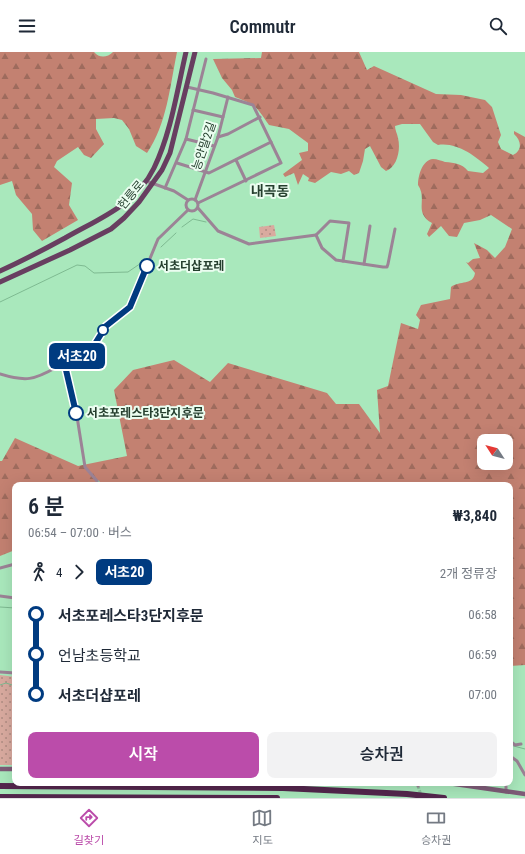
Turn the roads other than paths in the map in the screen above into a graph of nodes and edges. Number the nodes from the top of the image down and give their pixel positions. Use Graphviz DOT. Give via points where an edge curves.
graph roads {
  1 [pos="186,52"];
  2 [pos="195,52"];
  3 [pos="206,59"];
  4 [pos="187,87"];
  5 [pos="199,89"];
  6 [pos="228,97"];
  7 [pos="193,110"];
  8 [pos="223,117"];
  9 [pos="260,117"];
  10 [pos="218,137"];
  11 [pos="186,140"];
  12 [pos="272,142"];
  13 [pos="214,146"];
  14 [pos="236,160"];
  15 [pos="177,163"];
  16 [pos="204,172"];
  17 [pos="146,181"];
  18 [pos="246,181"];
  19 [pos="153,184"];
  20 [pos="165,188"];
  21 [pos="188,200"];
  22 [pos="195,200"];
  23 [pos="198,203"];
  24 [pos="198,208"];
  25 [pos="188,210"];
  26 [pos="370,226"];
  27 [pos="395,229"];
  28 [pos="316,235"];
  29 [pos="343,261"];
  30 [pos="364,264"];
  31 [pos="0,271"];
  32 [pos="0,282"];
  33 [pos="70,360"];
  34 [pos="57,367"];
  35 [pos="66,370"];
  36 [pos="0,374"];
  37 [pos="97,481"];
  38 [pos="12,565"];
  39 [pos="0,568"];
  40 [pos="0,596"];
  41 [pos="12,598"];
  42 [pos="0,672"];
  43 [pos="12,673"];
  44 [pos="513,744"];
  45 [pos="521,744"];
  46 [pos="513,759"];
  47 [pos="0,769"];
  48 [pos="12,769"];
  49 [pos="525,775"];
  50 [pos="0,786"];
  51 [pos="467,786"];
  52 [pos="506,786"];
  53 [pos="506,792"];
  54 [pos="525,794"];
  55 [pos="0,796"];
  56 [pos="277,798"];
  57 [pos="444,798"];
  1 -- 17 [label="main road, 헌릉로" via="164,144"];
  2 -- 4 [label="main road, 헌릉로"];
  3 -- 5 [label="street"];
  4 -- 5 [label="street"];
  4 -- 19 [label="main road, 헌릉로" via="170,153"];
  5 -- 6 [label="street"];
  5 -- 7 [label="street"];
  6 -- 8 [label="street, 능안말2길"];
  6 -- 9 [label="street" via="252,104"];
  7 -- 8 [label="street"];
  7 -- 11 [label="street"];
  8 -- 10 [label="street, 능안말2길"];
  9 -- 10 [label="street"];
  9 -- 12 [label="street"];
  10 -- 13 [label="street, 능안말2길"];
  11 -- 13 [label="street"];
  11 -- 15 [label="street"];
  12 -- 14 [label="street"];
  12 -- 18 [label="street" via="281,163"];
  13 -- 16 [label="street, 능안말2길"];
  14 -- 16 [label="street" via="209,173"];
  14 -- 18 [label="street"];
  15 -- 16 [label="street"];
  15 -- 20 [label="street"];
  16 -- 22 [label="street, 능안말2길"];
  17 -- 19 [label="street"];
  17 -- 31 [label="main road, 헌릉로" via="127,201 104,218"];
  18 -- 23 [label="street"];
  19 -- 20 [label="street"];
  19 -- 32 [label="main road, 헌릉로" via="124,218 111,228"];
  20 -- 21 [label="street"];
  21 -- 22 [label="street"];
  21 -- 25 [label="street"];
  22 -- 23 [label="street"];
  23 -- 24 [label="street"];
  24 -- 25 [label="street"];
  24 -- 28 [label="street" via="218,231 249,244"];
  25 -- 33 [label="street" via="158,239 130,307 106,326 93,347"];
  26 -- 30 [label="street"];
  27 -- 30 [label="street" via="387,267"];
  28 -- 29 [label="street" via="322,248 336,260"];
  28 -- 29 [label="street" via="330,222 349,223"];
  29 -- 30 [label="street"];
  33 -- 34 [label="street" via="64,356 59,357 56,361"];
  33 -- 35 [label="street" via="70,366"];
  34 -- 35 [label="street"];
  34 -- 36 [label="street" via="28,379 18,380"];
  35 -- 37 [label="street" via="75,404 85,467"];
  38 -- 39 [label="street"];
  40 -- 41 [label="street"];
  42 -- 43 [label="street"];
  44 -- 45 [label="street"];
  46 -- 49 [label="street"];
  47 -- 48 [label="street"];
  50 -- 57 [label="highway" via="283,788 385,792"];
  51 -- 53 [label="street"];
  52 -- 53 [label="street"];
  53 -- 54 [label="street"];
  55 -- 56 [label="highway"];
}
